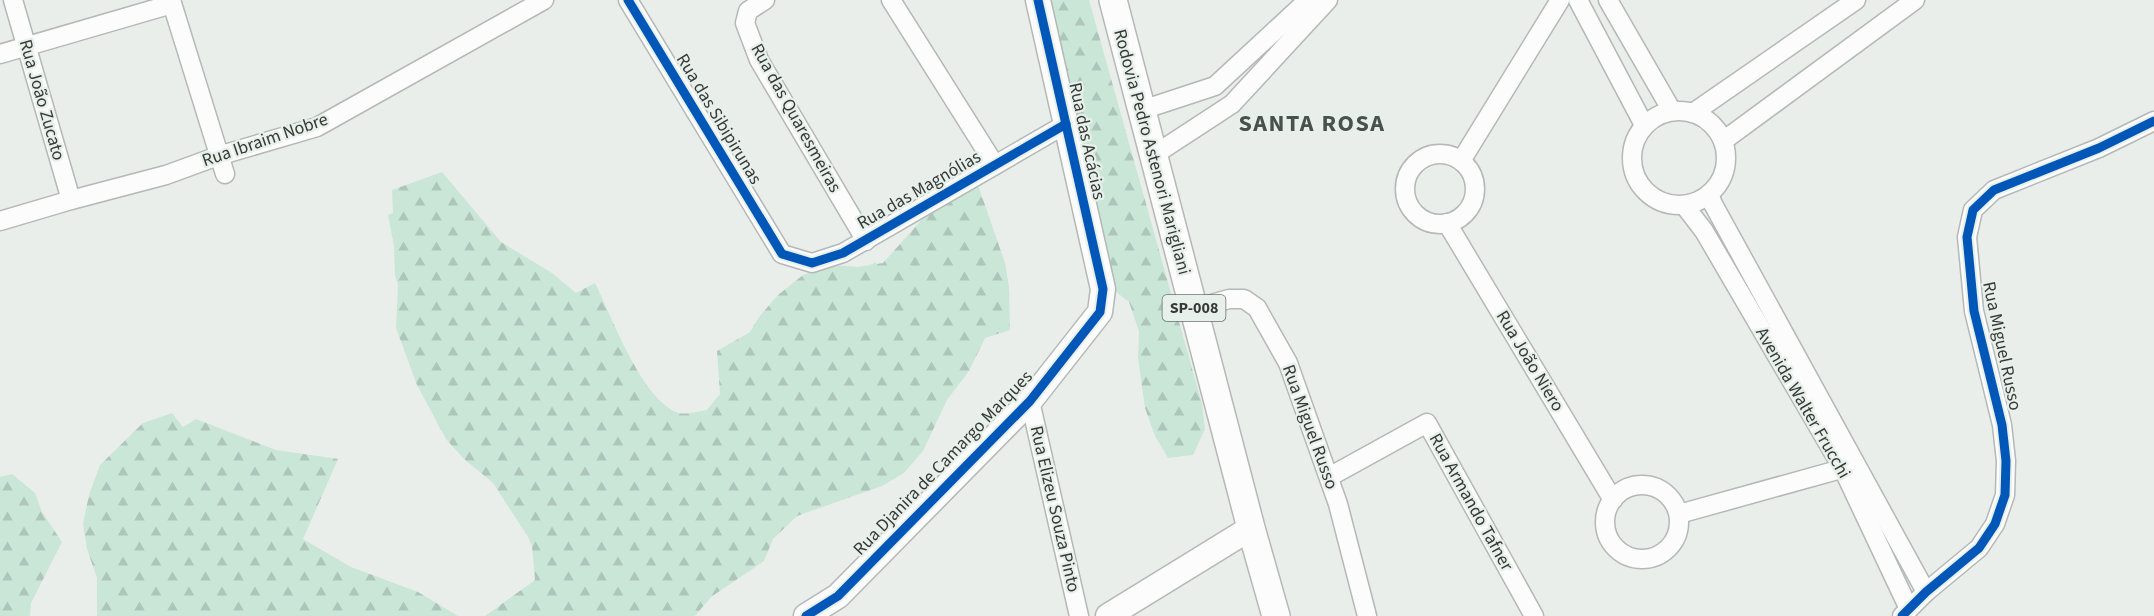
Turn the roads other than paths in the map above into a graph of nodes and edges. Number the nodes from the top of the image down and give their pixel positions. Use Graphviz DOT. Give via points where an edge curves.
graph roads {
  1 [pos="13,0"];
  2 [pos="544,0"];
  3 [pos="628,0"];
  4 [pos="765,0"];
  5 [pos="891,0"];
  6 [pos="1038,0"];
  7 [pos="1113,0"];
  8 [pos="1308,0"];
  9 [pos="1329,0"];
  10 [pos="1560,0"];
  11 [pos="1578,0"];
  12 [pos="1608,0"];
  13 [pos="1856,0"];
  14 [pos="1916,0"];
  15 [pos="171,2"];
  16 [pos="27,45"];
  17 [pos="0,54"];
  18 [pos="1215,86"];
  19 [pos="1232,104"];
  20 [pos="1142,110"];
  21 [pos="1672,111"];
  22 [pos="1693,113"];
  23 [pos="2154,121"];
  24 [pos="1066,124"];
  25 [pos="1644,125"];
  26 [pos="1723,141"];
  27 [pos="1154,154"];
  28 [pos="218,156"];
  29 [pos="1461,161"];
  30 [pos="995,165"];
  31 [pos="225,174"];
  32 [pos="1709,194"];
  33 [pos="71,200"];
  34 [pos="1684,205"];
  35 [pos="0,221"];
  36 [pos="1447,223"];
  37 [pos="866,241"];
  38 [pos="782,254"];
  39 [pos="1103,289"];
  40 [pos="1194,309"];
  41 [pos="1030,401"];
  42 [pos="1850,467"];
  43 [pos="1329,477"];
  44 [pos="1613,500"];
  45 [pos="1678,514"];
  46 [pos="1251,528"];
  47 [pos="1926,592"];
  48 [pos="1906,612"];
  49 [pos="806,616"];
  50 [pos="1080,616"];
  51 [pos="1108,616"];
  52 [pos="1276,616"];
  53 [pos="1367,616"];
  54 [pos="1534,616"];
  1 -- 16 [label="street, Rua João Zucato"];
  2 -- 28 [label="street, Rua Ibraim Nobre" via="317,127"];
  3 -- 38 [label="street, Rua das Sibipirunas"];
  4 -- 37 [label="street, Rua das Quaresmeiras" via="748,11 745,23 759,60"];
  5 -- 30 [label="street"];
  6 -- 24 [label="street, Rua das Acácias"];
  7 -- 20 [label="main road, Rodovia Pedro Astenori Marigliani / SP-008"];
  8 -- 18 [label="street"];
  9 -- 19 [label="street"];
  10 -- 29 [label="street"];
  11 -- 25 [label="street"];
  12 -- 21 [label="street"];
  13 -- 22 [label="street"];
  14 -- 26 [label="street"];
  15 -- 16 [label="street"];
  15 -- 28 [label="street"];
  16 -- 17 [label="street"];
  16 -- 33 [label="street, Rua João Zucato"];
  18 -- 19 [label="street"];
  18 -- 20 [label="street"];
  19 -- 27 [label="street"];
  20 -- 27 [label="main road, Rodovia Pedro Astenori Marigliani / SP-008"];
  21 -- 22 [label="street"];
  21 -- 25 [label="street"];
  22 -- 26 [label="street" via="1715,128"];
  23 -- 47 [label="street, Rua Miguel Russo" via="2099,148 1994,190 1973,210 1967,237 1974,311 2002,425 2005,495 1995,524 1980,548"];
  24 -- 30 [label="street, Rua das Magnólias"];
  24 -- 39 [label="street, Rua das Acácias"];
  25 -- 34 [label="street" via="1632,151 1638,184 1658,201"];
  26 -- 32 [label="street" via="1725,169"];
  27 -- 40 [label="main road, Rodovia Pedro Astenori Marigliani / SP-008"];
  28 -- 31 [label="street"];
  28 -- 33 [label="street, Rua Ibraim Nobre" via="166,175"];
  29 -- 36 [label="street" via="1475,184 1472,203 1458,219"];
  29 -- 36 [label="street" via="1439,154 1428,156 1410,171 1406,181 1408,204 1415,213 1424,220"];
  30 -- 37 [label="street, Rua das Magnólias"];
  32 -- 34 [label="street"];
  32 -- 42 [label="street, Avenida Walter Frucchi"];
  33 -- 35 [label="street, Rua Ibraim Nobre"];
  34 -- 42 [label="street, Avenida Walter Frucchi"];
  36 -- 44 [label="street, Rua João Niero"];
  37 -- 38 [label="street, Rua das Magnólias" via="812,263"];
  39 -- 41 [label="street, Rua Djanira de Camargo Marques" via="1101,312"];
  40 -- 43 [label="street, Rua Miguel Russo" via="1229,299 1244,299 1257,308 1288,363"];
  40 -- 46 [label="main road, Rodovia Pedro Astenori Marigliani / SP-008"];
  41 -- 49 [label="street, Rua Djanira de Camargo Marques" via="838,596"];
  41 -- 50 [label="street, Rua Elizeu Souza Pinto"];
  42 -- 45 [label="street"];
  42 -- 47 [label="street, Avenida Walter Frucchi"];
  42 -- 48 [label="street, Avenida Walter Frucchi"];
  43 -- 53 [label="street, Rua Miguel Russo"];
  43 -- 54 [label="street, Rua Armando Tafner" via="1427,423"];
  44 -- 45 [label="street" via="1628,488 1645,485 1666,494"];
  44 -- 45 [label="street" via="1605,519 1606,532 1612,543 1632,558 1645,559 1668,549 1676,538"];
  46 -- 51 [label="street"];
  46 -- 52 [label="main road, Rodovia Pedro Astenori Marigliani / SP-008"];
  47 -- 48 [label="street, Rua Miguel Russo"];
}
